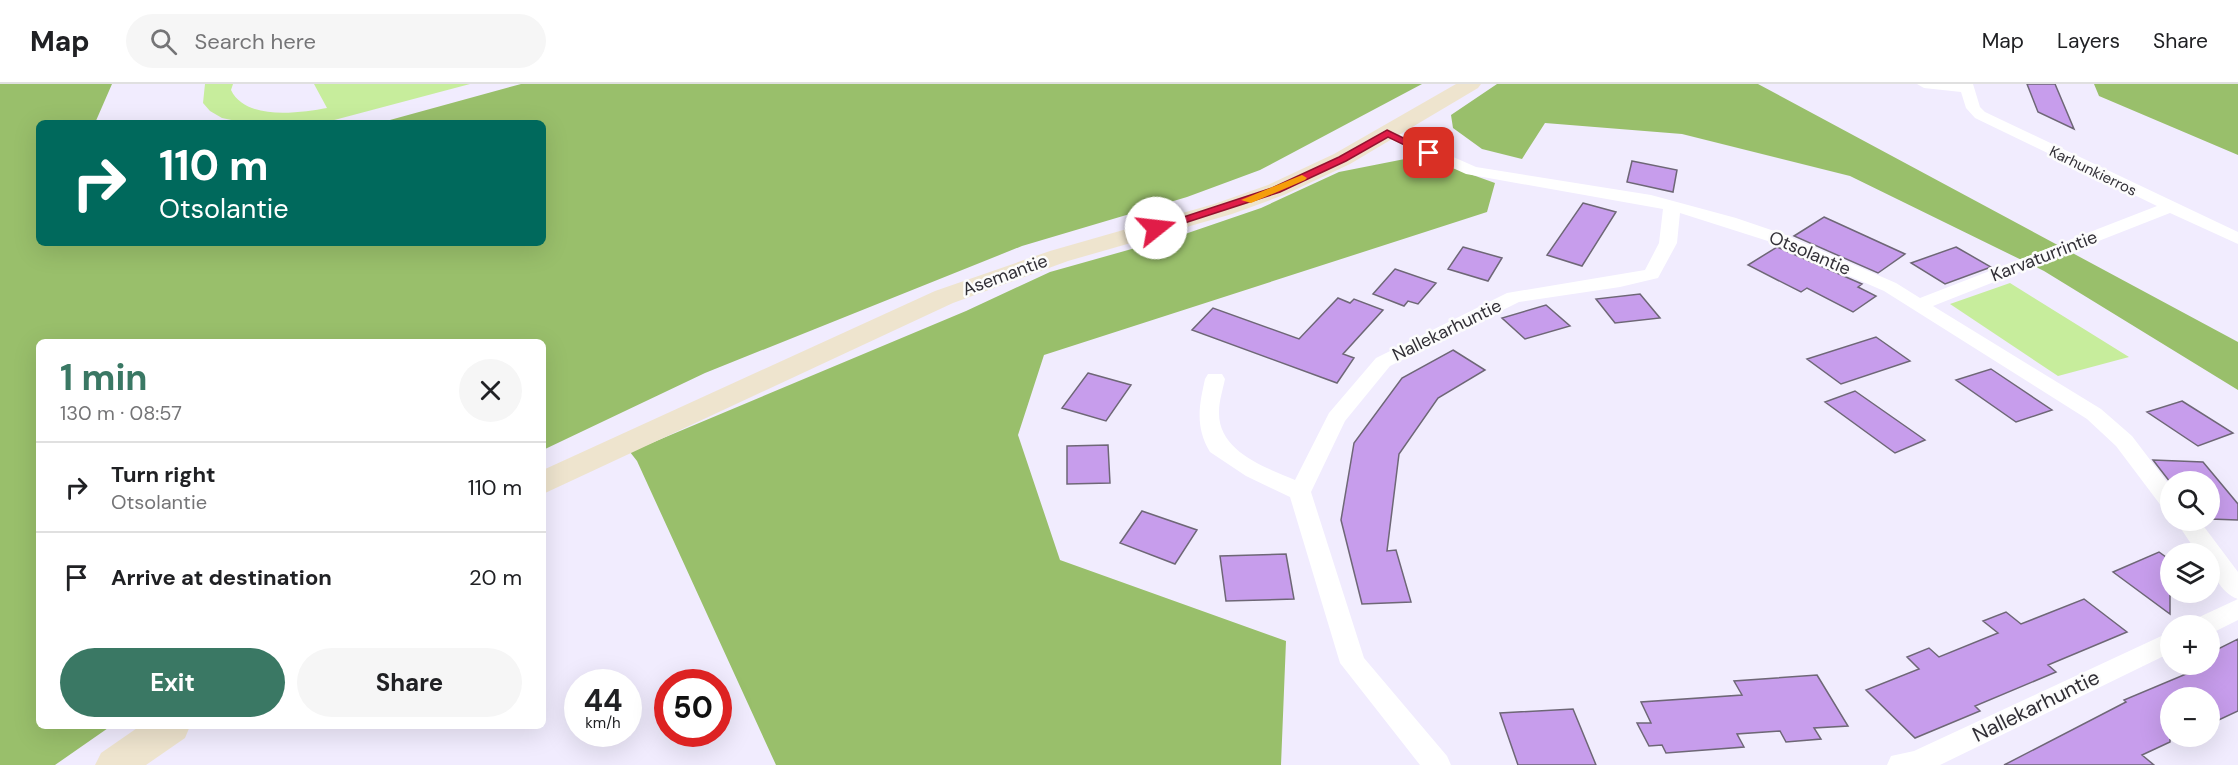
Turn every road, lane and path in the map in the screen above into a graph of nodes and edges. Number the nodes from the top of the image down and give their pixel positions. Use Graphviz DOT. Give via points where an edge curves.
graph roads {
  1 [pos="1471,84"];
  2 [pos="1924,84"];
  3 [pos="1967,86"];
  4 [pos="1387,133"];
  5 [pos="1672,207"];
  6 [pos="2168,208"];
  7 [pos="2238,239"];
  8 [pos="1920,304"];
  9 [pos="1215,379"];
  10 [pos="546,482"];
  11 [pos="2160,488"];
  12 [pos="1300,492"];
  13 [pos="2194,531"];
  14 [pos="2238,590"];
  15 [pos="2238,609"];
  16 [pos="2220,618"];
  17 [pos="2160,647"];
  18 [pos="167,729"];
  19 [pos="115,765"];
  20 [pos="1437,765"];
  21 [pos="1901,765"];
  1 -- 4 [label="main road, Asemantie"];
  2 -- 3 [label="street"];
  3 -- 6 [label="street, Karhunkierros" via="1980,115"];
  4 -- 5 [label="street, Otsolantie" via="1472,171 1651,200"];
  4 -- 10 [label="main road, Asemantie" via="1276,190 1214,212 1059,256 944,297"];
  5 -- 8 [label="street, Otsolantie" via="1777,238"];
  5 -- 12 [label="street, Nallekarhuntie" via="1668,243 1652,274 1514,297 1383,362 1336,418"];
  6 -- 7 [label="street, Karhunkierros"];
  6 -- 8 [label="street, Karvaturrintie"];
  8 -- 11 [label="street, Otsolantie" via="2094,414 2124,441"];
  9 -- 12 [label="street" via="1208,413 1218,447 1254,471"];
  12 -- 20 [label="street" via="1353,663"];
  13 -- 14 [label="street"];
  15 -- 16 [label="street"];
  17 -- 21 [label="street, Nallekarhuntie" via="1917,763"];
  18 -- 19 [label="main road"];
}
